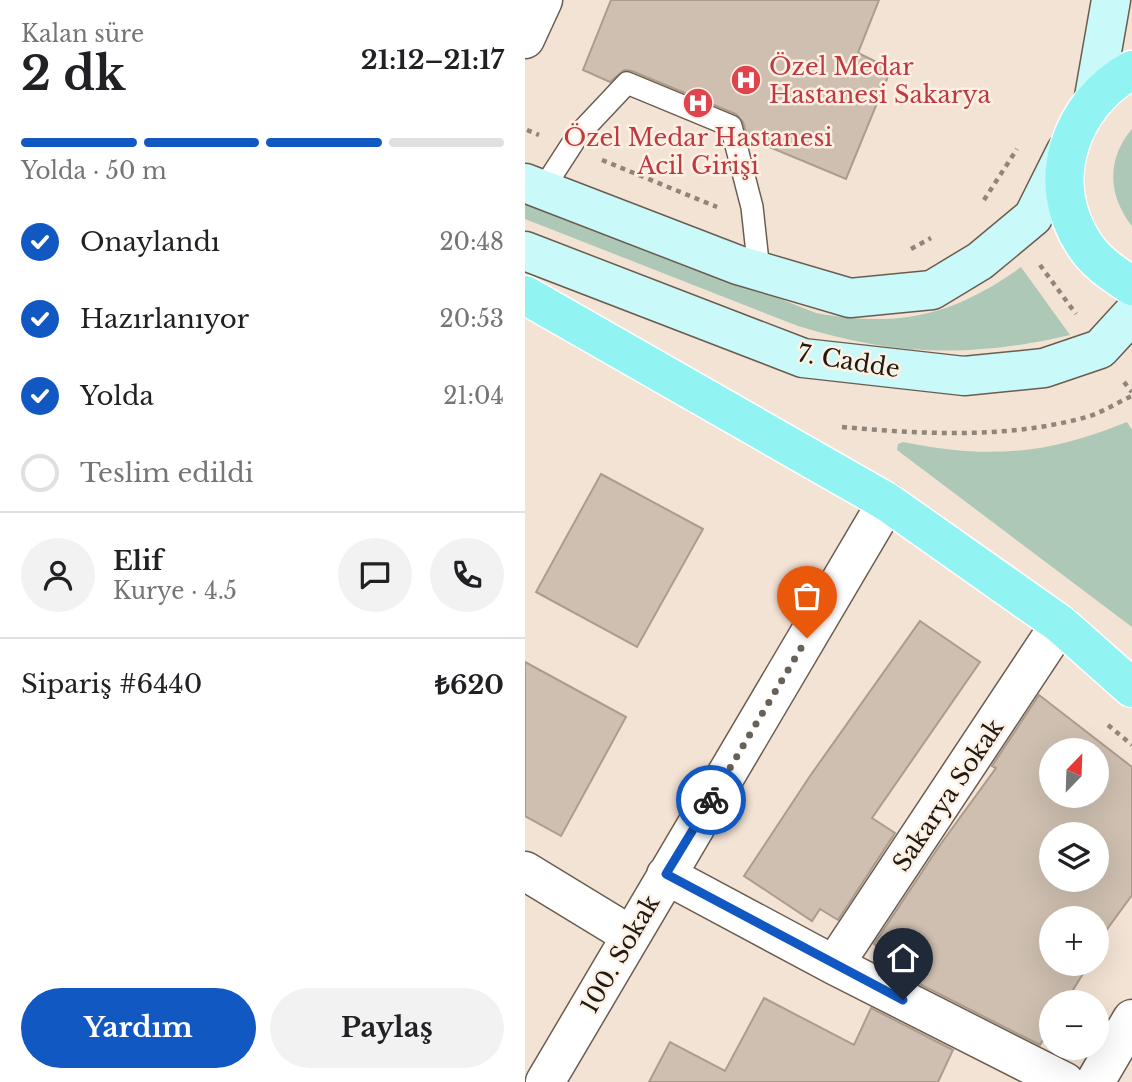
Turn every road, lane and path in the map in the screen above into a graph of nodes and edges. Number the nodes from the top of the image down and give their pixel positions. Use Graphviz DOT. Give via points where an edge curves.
graph roads {
  1 [pos="543,0"];
  2 [pos="1111,0"];
  3 [pos="525,39"];
  4 [pos="1132,70"];
  5 [pos="1094,97"];
  6 [pos="527,130"];
  7 [pos="1024,138"];
  8 [pos="570,147"];
  9 [pos="1066,151"];
  10 [pos="534,186"];
  11 [pos="980,206"];
  12 [pos="754,222"];
  13 [pos="934,236"];
  14 [pos="525,251"];
  15 [pos="901,254"];
  16 [pos="1035,258"];
  17 [pos="759,271"];
  18 [pos="1132,286"];
  19 [pos="525,295"];
  20 [pos="1132,314"];
  21 [pos="1081,322"];
  22 [pos="1132,396"];
  23 [pos="838,427"];
  24 [pos="887,502"];
  25 [pos="1060,624"];
  26 [pos="1132,688"];
  27 [pos="525,871"];
  28 [pos="666,874"];
  29 [pos="630,935"];
  30 [pos="834,965"];
  31 [pos="1132,1018"];
  32 [pos="545,1082"];
  33 [pos="1065,1082"];
  34 [pos="1095,1082"];
  1 -- 3 [label="street"];
  2 -- 5 [label="main road"];
  4 -- 5 [label="main road"];
  5 -- 9 [label="main road"];
  6 -- 8 [label="path"];
  7 -- 11 [label="path"];
  8 -- 10 [label="lane"];
  8 -- 12 [label="path"];
  8 -- 12 [label="lane" via="627,83 657,95 731,127"];
  9 -- 17 [label="main road" via="1034,217 980,261 932,290 850,298"];
  9 -- 18 [label="main road" via="1064,184 1069,216 1084,245 1107,270"];
  10 -- 17 [label="main road"];
  12 -- 17 [label="lane"];
  13 -- 15 [label="path"];
  14 -- 20 [label="main road, 7. Cadde" via="803,358 964,376 1044,368 1100,349"];
  16 -- 21 [label="path"];
  19 -- 24 [label="main road"];
  22 -- 23 [label="path" via="1085,418 1016,431 914,434"];
  24 -- 25 [label="main road"];
  24 -- 28 [label="street, 100. Sokak"];
  25 -- 26 [label="main road"];
  25 -- 30 [label="street, Sakarya Sokak"];
  27 -- 29 [label="street"];
  28 -- 29 [label="street, 100. Sokak"];
  28 -- 30 [label="street"];
  29 -- 32 [label="street, 100. Sokak"];
  30 -- 33 [label="street"];
  31 -- 34 [label="street"];
}
